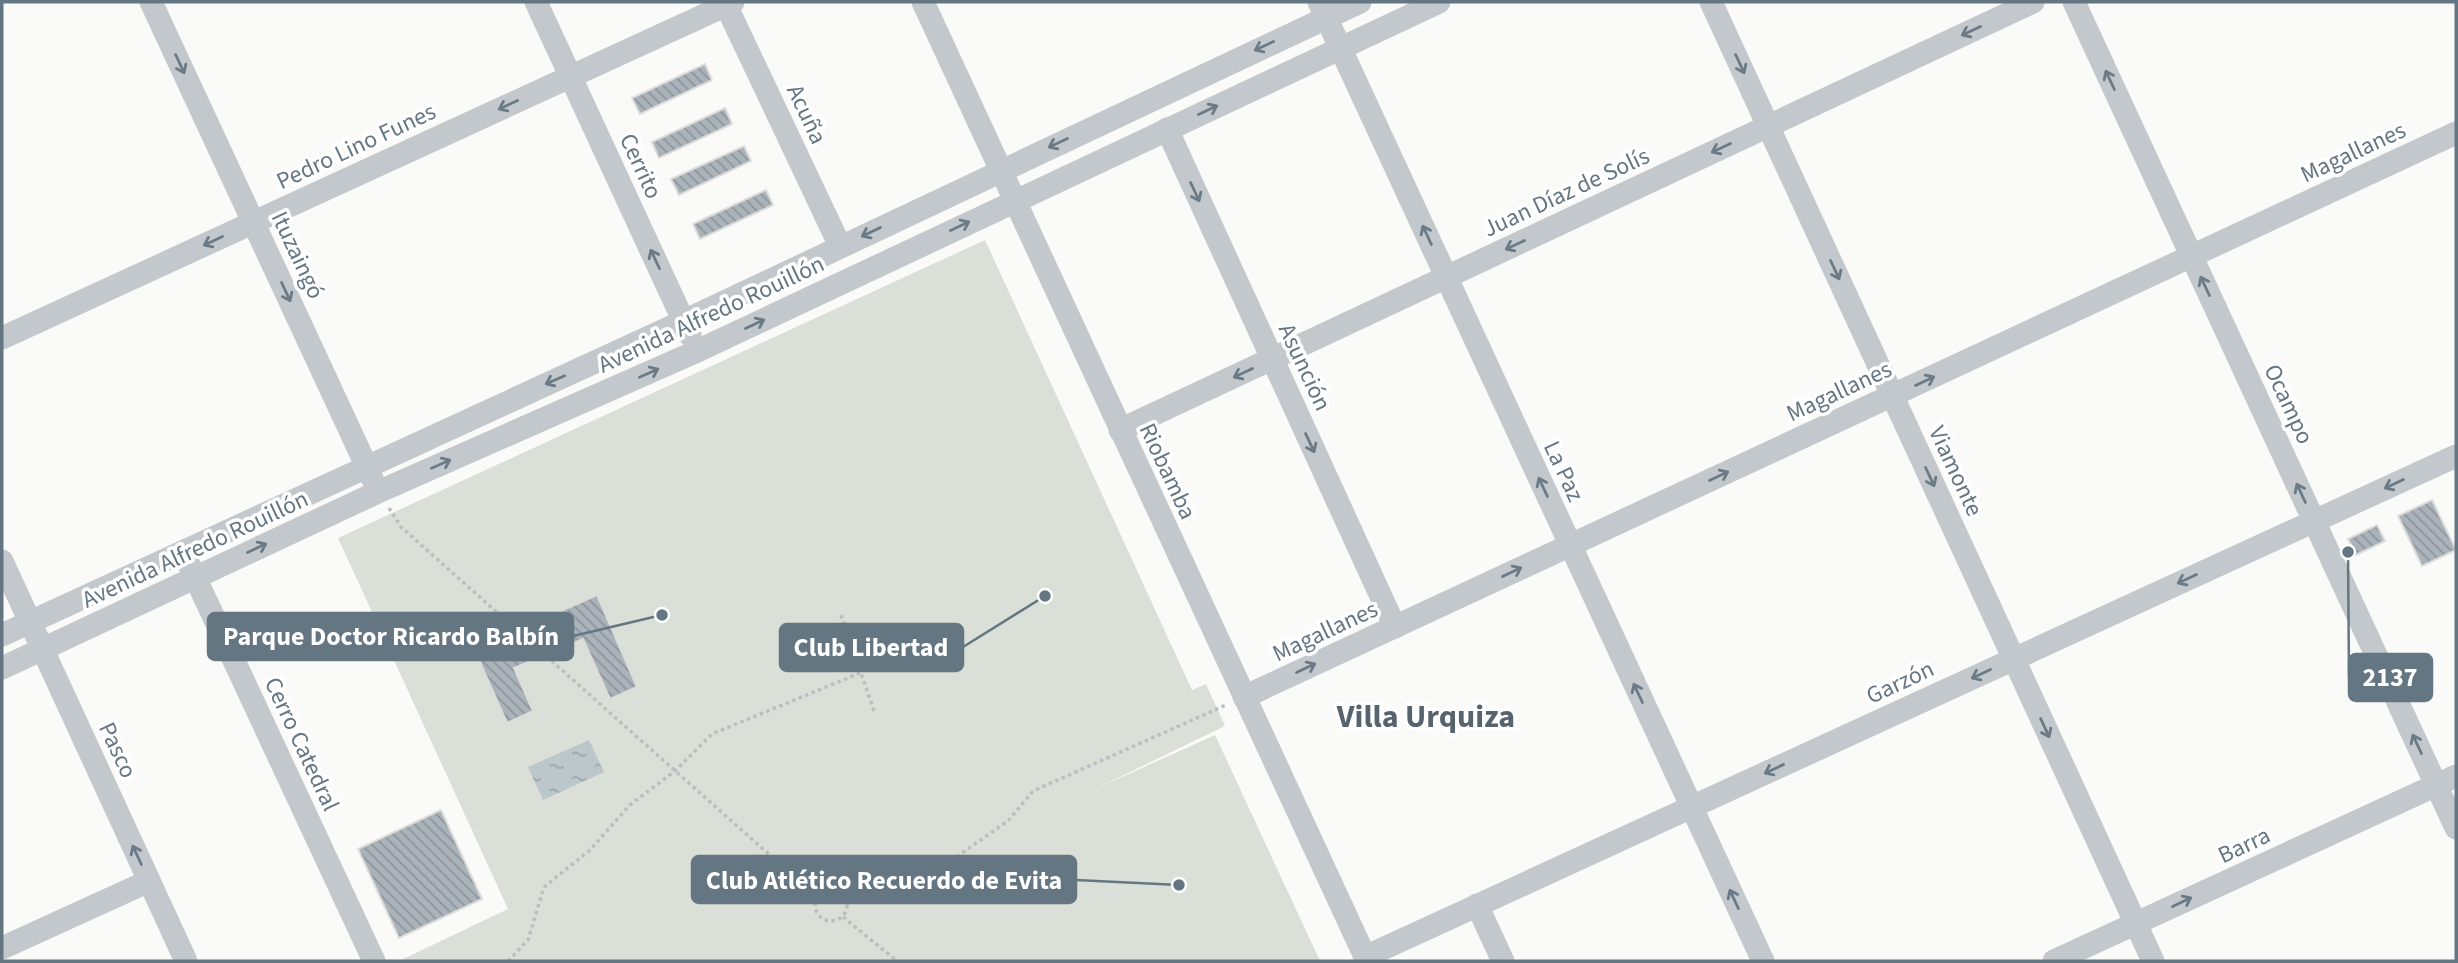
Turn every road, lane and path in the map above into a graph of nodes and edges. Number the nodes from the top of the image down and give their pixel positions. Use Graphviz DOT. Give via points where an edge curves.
graph roads {
  1 [pos="151,2"];
  2 [pos="536,2"];
  3 [pos="923,2"];
  4 [pos="1360,2"];
  5 [pos="1439,2"];
  6 [pos="1711,2"];
  7 [pos="2033,2"];
  8 [pos="2074,2"];
  9 [pos="729,3"];
  10 [pos="1322,10"];
  11 [pos="1340,48"];
  12 [pos="570,77"];
  13 [pos="1768,126"];
  14 [pos="1167,130"];
  15 [pos="2456,134"];
  16 [pos="1006,185"];
  17 [pos="253,222"];
  18 [pos="840,246"];
  19 [pos="2192,257"];
  20 [pos="1446,277"];
  21 [pos="684,321"];
  22 [pos="2,338"];
  23 [pos="693,353"];
  24 [pos="1272,359"];
  25 [pos="1892,396"];
  26 [pos="1120,430"];
  27 [pos="2456,456"];
  28 [pos="366,466"];
  29 [pos="378,492"];
  30 [pos="2314,521"];
  31 [pos="1570,546"];
  32 [pos="183,550"];
  33 [pos="2,561"];
  34 [pos="196,577"];
  35 [pos="841,615"];
  36 [pos="30,622"];
  37 [pos="1395,627"];
  38 [pos="2,635"];
  39 [pos="42,649"];
  40 [pos="2014,659"];
  41 [pos="2,668"];
  42 [pos="860,673"];
  43 [pos="1244,697"];
  44 [pos="874,711"];
  45 [pos="675,771"];
  46 [pos="2446,780"];
  47 [pos="1691,807"];
  48 [pos="2456,828"];
  49 [pos="149,881"];
  50 [pos="817,897"];
  51 [pos="846,900"];
  52 [pos="1477,905"];
  53 [pos="843,917"];
  54 [pos="2135,923"];
  55 [pos="2,948"];
  56 [pos="1366,959"];
  57 [pos="186,961"];
  58 [pos="374,961"];
  59 [pos="508,961"];
  60 [pos="897,961"];
  61 [pos="1503,961"];
  62 [pos="1763,961"];
  63 [pos="2054,961"];
  64 [pos="2153,961"];
  1 -- 17 [label="street, Ituzaingó, one-way"];
  2 -- 12 [label="street, Cerrito"];
  3 -- 16 [label="street, Riobamba"];
  4 -- 10 [label="street, Avenida Alfredo Rouillón"];
  5 -- 11 [label="street, Avenida Alfredo Rouillón"];
  6 -- 13 [label="street, Viamonte, one-way"];
  7 -- 13 [label="street, Juan Díaz de Solís, one-way"];
  19 -- 8 [label="street, Ocampo, one-way"];
  9 -- 12 [label="street, Pedro Lino Funes"];
  9 -- 18 [label="street, Acuña"];
  10 -- 11 [label="street, La Paz"];
  10 -- 16 [label="street, Avenida Alfredo Rouillón, one-way"];
  14 -- 11 [label="street, Avenida Alfredo Rouillón, one-way"];
  20 -- 11 [label="street, La Paz, one-way"];
  12 -- 17 [label="street, Pedro Lino Funes, one-way"];
  21 -- 12 [label="street, Cerrito, one-way"];
  13 -- 20 [label="street, Juan Díaz de Solís, one-way"];
  13 -- 25 [label="street, Viamonte, one-way"];
  14 -- 16 [label="street, Avenida Alfredo Rouillón"];
  14 -- 24 [label="street, Asunción, one-way"];
  15 -- 19 [label="street, Magallanes"];
  16 -- 18 [label="street, Avenida Alfredo Rouillón, one-way"];
  23 -- 16 [label="street, Avenida Alfredo Rouillón, one-way"];
  16 -- 26 [label="street, Riobamba"];
  17 -- 22 [label="street, Pedro Lino Funes, one-way"];
  17 -- 28 [label="street, Ituzaingó, one-way"];
  18 -- 21 [label="street, Avenida Alfredo Rouillón"];
  25 -- 19 [label="street, Magallanes, one-way"];
  30 -- 19 [label="street, Ocampo, one-way"];
  20 -- 24 [label="street, Juan Díaz de Solís"];
  31 -- 20 [label="street, La Paz, one-way"];
  21 -- 23 [label="street, Cerrito"];
  21 -- 28 [label="street, Avenida Alfredo Rouillón, one-way"];
  29 -- 23 [label="street, Avenida Alfredo Rouillón, one-way"];
  24 -- 26 [label="street, Juan Díaz de Solís, one-way"];
  24 -- 37 [label="street, Asunción, one-way"];
  31 -- 25 [label="street, Magallanes, one-way"];
  25 -- 40 [label="street, Viamonte, one-way"];
  26 -- 43 [label="street, Riobamba"];
  27 -- 30 [label="street, Garzón, one-way"];
  28 -- 29 [label="street, Ituzaingó"];
  28 -- 32 [label="street, Avenida Alfredo Rouillón"];
  34 -- 29 [label="street, Avenida Alfredo Rouillón, one-way"];
  29 -- 45 [label="path" via="401,527"];
  30 -- 40 [label="street, Garzón, one-way"];
  46 -- 30 [label="street, Ocampo, one-way"];
  37 -- 31 [label="street, Magallanes, one-way"];
  47 -- 31 [label="street, La Paz, one-way"];
  32 -- 34 [label="street, Cerro Catedral"];
  32 -- 36 [label="street, Avenida Alfredo Rouillón"];
  33 -- 36 [label="street, Pasco"];
  34 -- 39 [label="street, Avenida Alfredo Rouillón"];
  34 -- 58 [label="street, Cerro Catedral"];
  35 -- 42 [label="path"];
  36 -- 38 [label="street, Avenida Alfredo Rouillón"];
  36 -- 39 [label="street, Pasco"];
  43 -- 37 [label="street, Magallanes, one-way"];
  39 -- 41 [label="street, Avenida Alfredo Rouillón"];
  49 -- 39 [label="street, Pasco, one-way"];
  40 -- 47 [label="street, Garzón, one-way"];
  40 -- 54 [label="street, Viamonte, one-way"];
  42 -- 44 [label="path"];
  42 -- 45 [label="path" via="712,734"];
  43 -- 51 [label="path" via="1033,791 1008,821 949,862"];
  43 -- 56 [label="street, Riobamba"];
  45 -- 50 [label="path"];
  45 -- 59 [label="path" via="630,805 589,851 544,887 528,940"];
  46 -- 48 [label="street, Ocampo"];
  54 -- 46 [label="street, Barra, one-way"];
  47 -- 52 [label="street, Garzón"];
  62 -- 47 [label="street, La Paz, one-way"];
  49 -- 55 [label="street"];
  49 -- 57 [label="street, Pasco"];
  50 -- 51 [label="path" via="833,889"];
  50 -- 53 [label="path" via="817,915 834,922"];
  51 -- 53 [label="path"];
  52 -- 56 [label="street, Garzón"];
  52 -- 61 [label="street"];
  53 -- 60 [label="path"];
  54 -- 63 [label="street, Barra"];
  54 -- 64 [label="street, Viamonte"];
}
